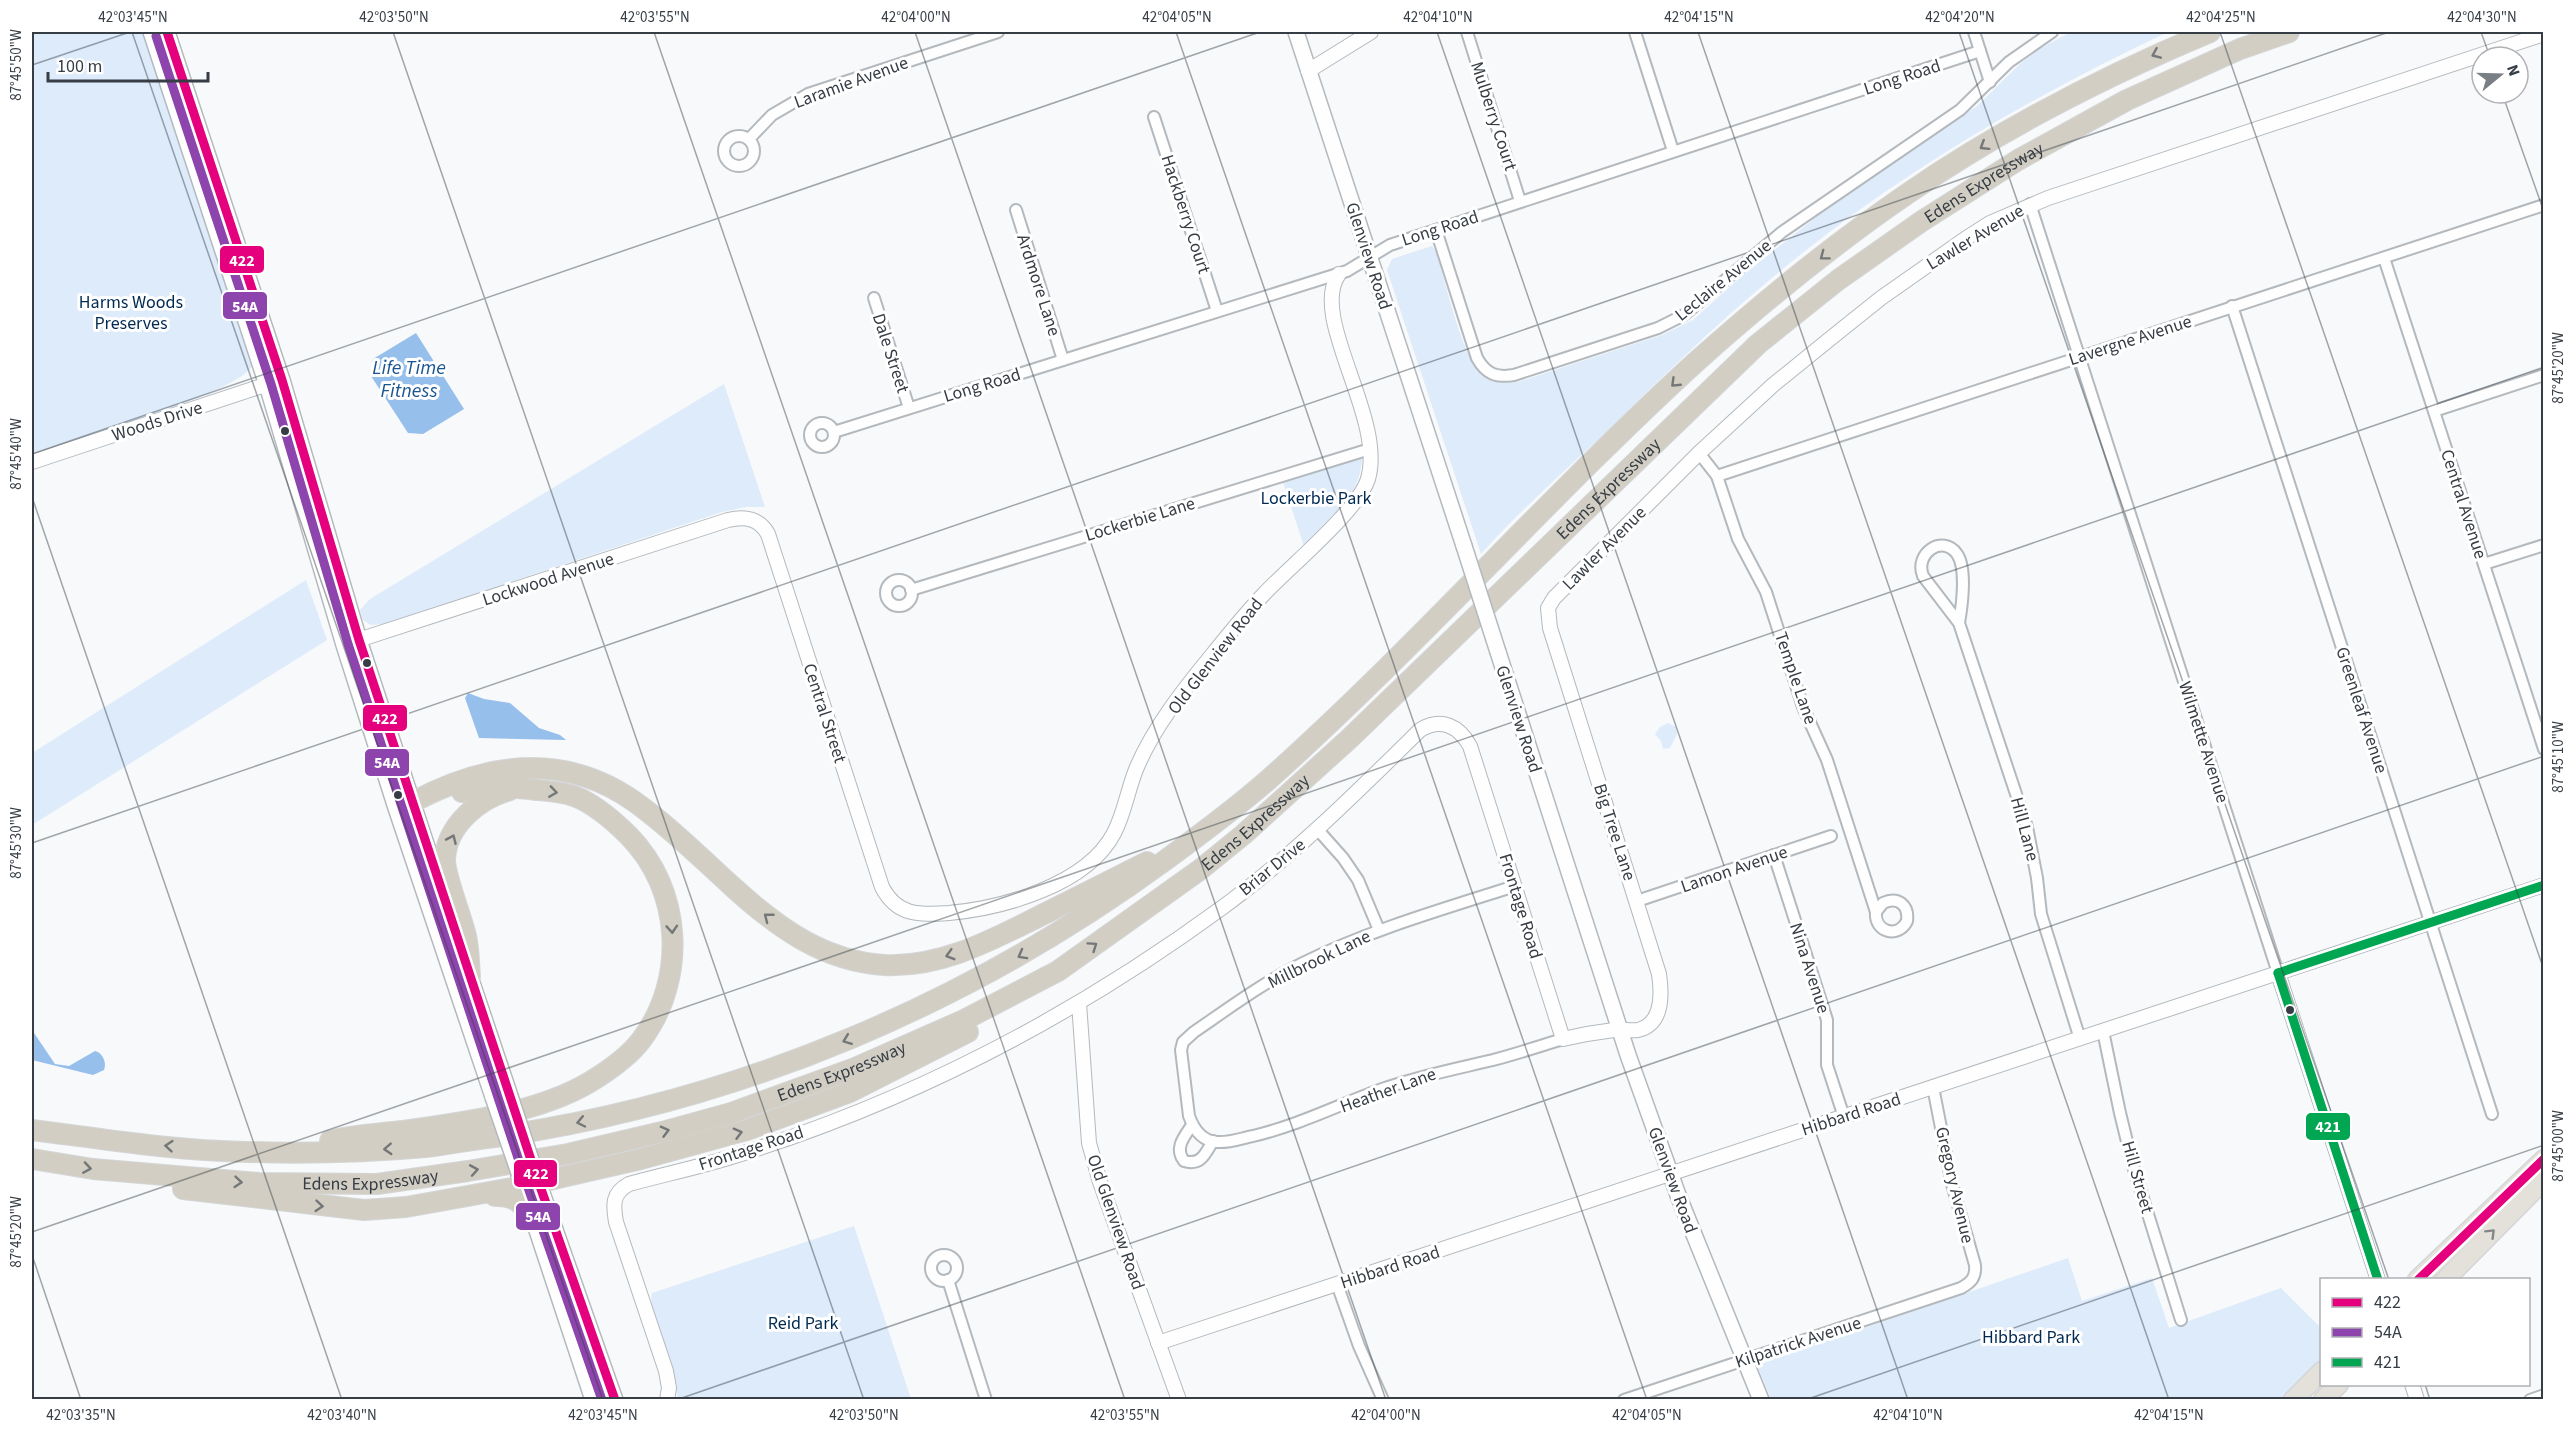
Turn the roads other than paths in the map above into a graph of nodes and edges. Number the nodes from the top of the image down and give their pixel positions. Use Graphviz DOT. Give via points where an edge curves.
graph roads {
  1 [pos="151,32"];
  2 [pos="167,32"];
  3 [pos="998,32"];
  4 [pos="1296,32"];
  5 [pos="1371,32"];
  6 [pos="1467,32"];
  7 [pos="1635,32"];
  8 [pos="1974,32"];
  9 [pos="2052,32"];
  10 [pos="2210,32"];
  11 [pos="2289,32"];
  12 [pos="2544,34"];
  13 [pos="1980,51"];
  14 [pos="1308,71"];
  15 [pos="1990,82"];
  16 [pos="1154,117"];
  17 [pos="749,140"];
  18 [pos="1673,151"];
  19 [pos="1520,201"];
  20 [pos="2030,204"];
  21 [pos="2544,205"];
  22 [pos="1016,210"];
  23 [pos="1437,230"];
  24 [pos="1370,257"];
  25 [pos="2384,258"];
  26 [pos="1339,274"];
  27 [pos="874,298"];
  28 [pos="2232,306"];
  29 [pos="1217,311"];
  30 [pos="2080,356"];
  31 [pos="1063,360"];
  32 [pos="2544,375"];
  33 [pos="274,382"];
  34 [pos="909,408"];
  35 [pos="2434,411"];
  36 [pos="834,432"];
  37 [pos="1370,448"];
  38 [pos="1699,453"];
  39 [pos="32,462"];
  40 [pos="1717,476"];
  41 [pos="754,520"];
  42 [pos="2544,545"];
  43 [pos="2484,564"];
  44 [pos="911,590"];
  45 [pos="1548,608"];
  46 [pos="1959,623"];
  47 [pos="359,640"];
  48 [pos="344,645"];
  49 [pos="2539,717"];
  50 [pos="1453,726"];
  51 [pos="2544,749"];
  52 [pos="519,788"];
  53 [pos="413,802"];
  54 [pos="1318,830"];
  55 [pos="1831,836"];
  56 [pos="1192,840"];
  57 [pos="1774,855"];
  58 [pos="2544,885"];
  59 [pos="1515,886"];
  60 [pos="1637,901"];
  61 [pos="897,907"];
  62 [pos="1876,912"];
  63 [pos="2430,922"];
  64 [pos="1379,930"];
  65 [pos="1058,971"];
  66 [pos="2278,973"];
  67 [pos="470,977"];
  68 [pos="1079,1003"];
  69 [pos="1619,1029"];
  70 [pos="2103,1031"];
  71 [pos="1563,1039"];
  72 [pos="2080,1039"];
  73 [pos="1934,1087"];
  74 [pos="2492,1114"];
  75 [pos="1844,1117"];
  76 [pos="1192,1125"];
  77 [pos="32,1130"];
  78 [pos="1208,1139"];
  79 [pos="290,1152"];
  80 [pos="32,1159"];
  81 [pos="2544,1159"];
  82 [pos="138,1173"];
  83 [pos="1670,1174"];
  84 [pos="528,1178"];
  85 [pos="2544,1180"];
  86 [pos="406,1207"];
  87 [pos="534,1220"];
  88 [pos="2377,1278"];
  89 [pos="2419,1278"];
  90 [pos="2447,1278"];
  91 [pos="948,1280"];
  92 [pos="1971,1281"];
  93 [pos="1337,1284"];
  94 [pos="2181,1320"];
  95 [pos="1158,1343"];
  96 [pos="1744,1359"];
  97 [pos="2320,1373"];
  98 [pos="2337,1386"];
  99 [pos="2544,1395"];
  100 [pos="593,1400"];
  101 [pos="615,1400"];
  102 [pos="667,1400"];
  103 [pos="986,1400"];
  104 [pos="1179,1400"];
  105 [pos="1383,1400"];
  106 [pos="1624,1400"];
  107 [pos="1761,1400"];
  108 [pos="2293,1400"];
  109 [pos="2324,1400"];
  110 [pos="2530,1400"];
  1 -- 33 [label="main road"];
  2 -- 33 [label="main road"];
  3 -- 17 [label="street, Laramie Avenue" via="808,94 772,115"];
  4 -- 14 [label="main road, Glenview Road"];
  5 -- 14 [label="street"];
  6 -- 19 [label="street, Mulberry Court"];
  7 -- 18 [label="street"];
  8 -- 13 [label="street"];
  9 -- 15 [label="street, Leclaire Avenue" via="2009,62"];
  10 -- 56 [label="highway, Edens Expressway, one-way" via="2145,59 2015,127 1906,194 1801,274 1689,369 1315,737"];
  65 -- 11 [label="highway, Edens Expressway, one-way" via="1201,870 1293,792 1758,344 1838,280 2018,160 2127,100 2240,49"];
  12 -- 20 [label="street, Lawler Avenue"];
  13 -- 15 [label="street"];
  13 -- 18 [label="street, Long Road"];
  14 -- 24 [label="main road, Glenview Road"];
  15 -- 23 [label="street, Leclaire Avenue" via="1960,110 1782,232 1684,315 1658,328 1514,375 1496,376 1477,358"];
  16 -- 29 [label="street, Hackberry Court"];
  18 -- 19 [label="street, Long Road"];
  19 -- 23 [label="street, Long Road"];
  20 -- 30 [label="street, Wilmette Avenue"];
  20 -- 38 [label="street, Lawler Avenue" via="1990,223 1881,298 1773,385"];
  21 -- 25 [label="street, Lavergne Avenue"];
  22 -- 31 [label="street, Ardmore Lane"];
  23 -- 24 [label="street, Long Road" via="1390,245"];
  24 -- 26 [label="street, Long Road"];
  24 -- 69 [label="main road, Glenview Road, bridge"];
  25 -- 28 [label="street, Lavergne Avenue"];
  25 -- 35 [label="street, Central Avenue"];
  26 -- 29 [label="street, Long Road"];
  26 -- 37 [label="street, Old Glenview Road" via="1331,293 1333,318"];
  27 -- 34 [label="street, Dale Street"];
  28 -- 30 [label="street, Lavergne Avenue"];
  28 -- 63 [label="street, Greenleaf Avenue"];
  29 -- 31 [label="street, Long Road"];
  30 -- 40 [label="street, Lavergne Avenue"];
  30 -- 66 [label="street, Wilmette Avenue"];
  31 -- 34 [label="street, Long Road"];
  32 -- 35 [label="street"];
  33 -- 39 [label="street, Woods Drive"];
  33 -- 47 [label="main road"];
  33 -- 48 [label="main road"];
  34 -- 36 [label="street, Long Road"];
  35 -- 43 [label="street, Central Avenue"];
  37 -- 44 [label="street, Lockerbie Lane"];
  37 -- 61 [label="street, Old Glenview Road" via="1368,477 1359,496 1248,612 1158,728 1137,767 1113,834 1099,854 1062,880 1008,902 942,913"];
  38 -- 40 [label="street, Temple Lane"];
  38 -- 45 [label="street, Lawler Avenue"];
  40 -- 62 [label="street, Temple Lane" via="1733,527 1766,592 1803,707 1827,760"];
  41 -- 47 [label="street, Lockwood Avenue" via="728,520"];
  41 -- 61 [label="street, Central Street" via="768,534 882,887"];
  42 -- 43 [label="street"];
  43 -- 49 [label="street, Central Avenue"];
  45 -- 60 [label="street, Big Tree Lane" via="1550,628"];
  46 -- 46 [label="street, Hill Lane" via="1960,561 1949,547 1936,547 1924,554 1920,568"];
  46 -- 72 [label="street, Hill Lane" via="2026,827 2041,914"];
  47 -- 48 [label="street, Lockwood Avenue"];
  47 -- 53 [label="main road"];
  48 -- 84 [label="main road, bridge" via="493,1096"];
  49 -- 51 [label="street, Central Avenue"];
  50 -- 54 [label="street, Briar Drive" via="1437,724 1420,730"];
  50 -- 59 [label="street, Frontage Road" via="1470,746"];
  52 -- 53 [label="highway" via="482,786 441,799"];
  67 -- 52 [label="highway, one-way" via="467,939 445,861 449,842 474,808 493,795"];
  52 -- 79 [label="highway, one-way" via="557,792 588,803 616,823 640,847 655,870 671,914 672,962 657,1014 642,1039 589,1083 556,1098 479,1119 339,1139"];
  56 -- 53 [label="highway, one-way" via="985,943 930,961 884,965 832,954 791,935 634,801 591,779 548,768 502,769 438,789"];
  53 -- 67 [label="main road"];
  54 -- 64 [label="street" via="1358,880"];
  54 -- 68 [label="street, Briar Drive" via="1224,906"];
  55 -- 57 [label="street, Lamon Avenue"];
  56 -- 79 [label="highway, Edens Expressway, one-way" via="1093,912 980,979 853,1038 778,1066 627,1112 545,1129 429,1146"];
  57 -- 60 [label="street, Lamon Avenue"];
  57 -- 75 [label="street, Nina Avenue" via="1827,1020 1827,1065"];
  58 -- 63 [label="street, Hibbard Road"];
  59 -- 64 [label="street, Millbrook Lane"];
  59 -- 71 [label="street, Frontage Road"];
  60 -- 69 [label="street, Big Tree Lane" via="1659,974 1661,1005 1650,1022 1638,1030"];
  63 -- 66 [label="street, Hibbard Road"];
  63 -- 74 [label="street, Greenleaf Avenue"];
  64 -- 76 [label="street, Millbrook Lane" via="1277,976 1187,1037 1181,1059"];
  82 -- 65 [label="highway, Edens Expressway, one-way" via="259,1183 377,1184 578,1151 731,1113 845,1072 934,1034"];
  84 -- 65 [label="highway, one-way" via="641,1159 747,1130 850,1092 985,1023"];
  66 -- 70 [label="street, Hibbard Road"];
  66 -- 88 [label="street, Wilmette Avenue"];
  67 -- 84 [label="main road, bridge" via="510,1096"];
  68 -- 95 [label="street, Old Glenview Road" via="1089,1143"];
  68 -- 102 [label="street, Frontage Road" via="893,1097 728,1158 621,1188 614,1200 616,1222 666,1371"];
  69 -- 71 [label="street"];
  69 -- 83 [label="main road, Glenview Road"];
  70 -- 72 [label="street, Hibbard Road"];
  70 -- 94 [label="street, Hill Street" via="2133,1166"];
  71 -- 78 [label="street, Heather Lane" via="1382,1089 1277,1130 1229,1142"];
  72 -- 73 [label="street, Hibbard Road"];
  73 -- 75 [label="street, Hibbard Road"];
  73 -- 92 [label="street, Gregory Avenue" via="1952,1184 1975,1265"];
  75 -- 83 [label="street, Hibbard Road"];
  76 -- 78 [label="street"];
  76 -- 78 [label="street" via="1180,1146 1184,1161 1201,1160"];
  79 -- 77 [label="highway, Edens Expressway, one-way" via="219,1151"];
  80 -- 82 [label="highway, Edens Expressway, one-way"];
  81 -- 89 [label="main road"];
  82 -- 86 [label="highway, one-way" via="186,1190 364,1210"];
  83 -- 93 [label="street, Hibbard Road"];
  83 -- 96 [label="main road, Glenview Road"];
  84 -- 86 [label="highway"];
  84 -- 87 [label="main road"];
  84 -- 101 [label="main road"];
  90 -- 85 [label="main road, one-way"];
  86 -- 87 [label="highway" via="507,1196 524,1205"];
  87 -- 100 [label="main road"];
  91 -- 103 [label="street"];
  92 -- 96 [label="street, Kilpatrick Avenue" via="1962,1288"];
  93 -- 95 [label="street, Hibbard Road"];
  93 -- 105 [label="street"];
  95 -- 104 [label="street, Old Glenview Road"];
  96 -- 106 [label="street, Kilpatrick Avenue"];
  96 -- 107 [label="main road, Glenview Road"];
  97 -- 108 [label="main road"];
  98 -- 109 [label="main road"];
  99 -- 110 [label="street"];
}
